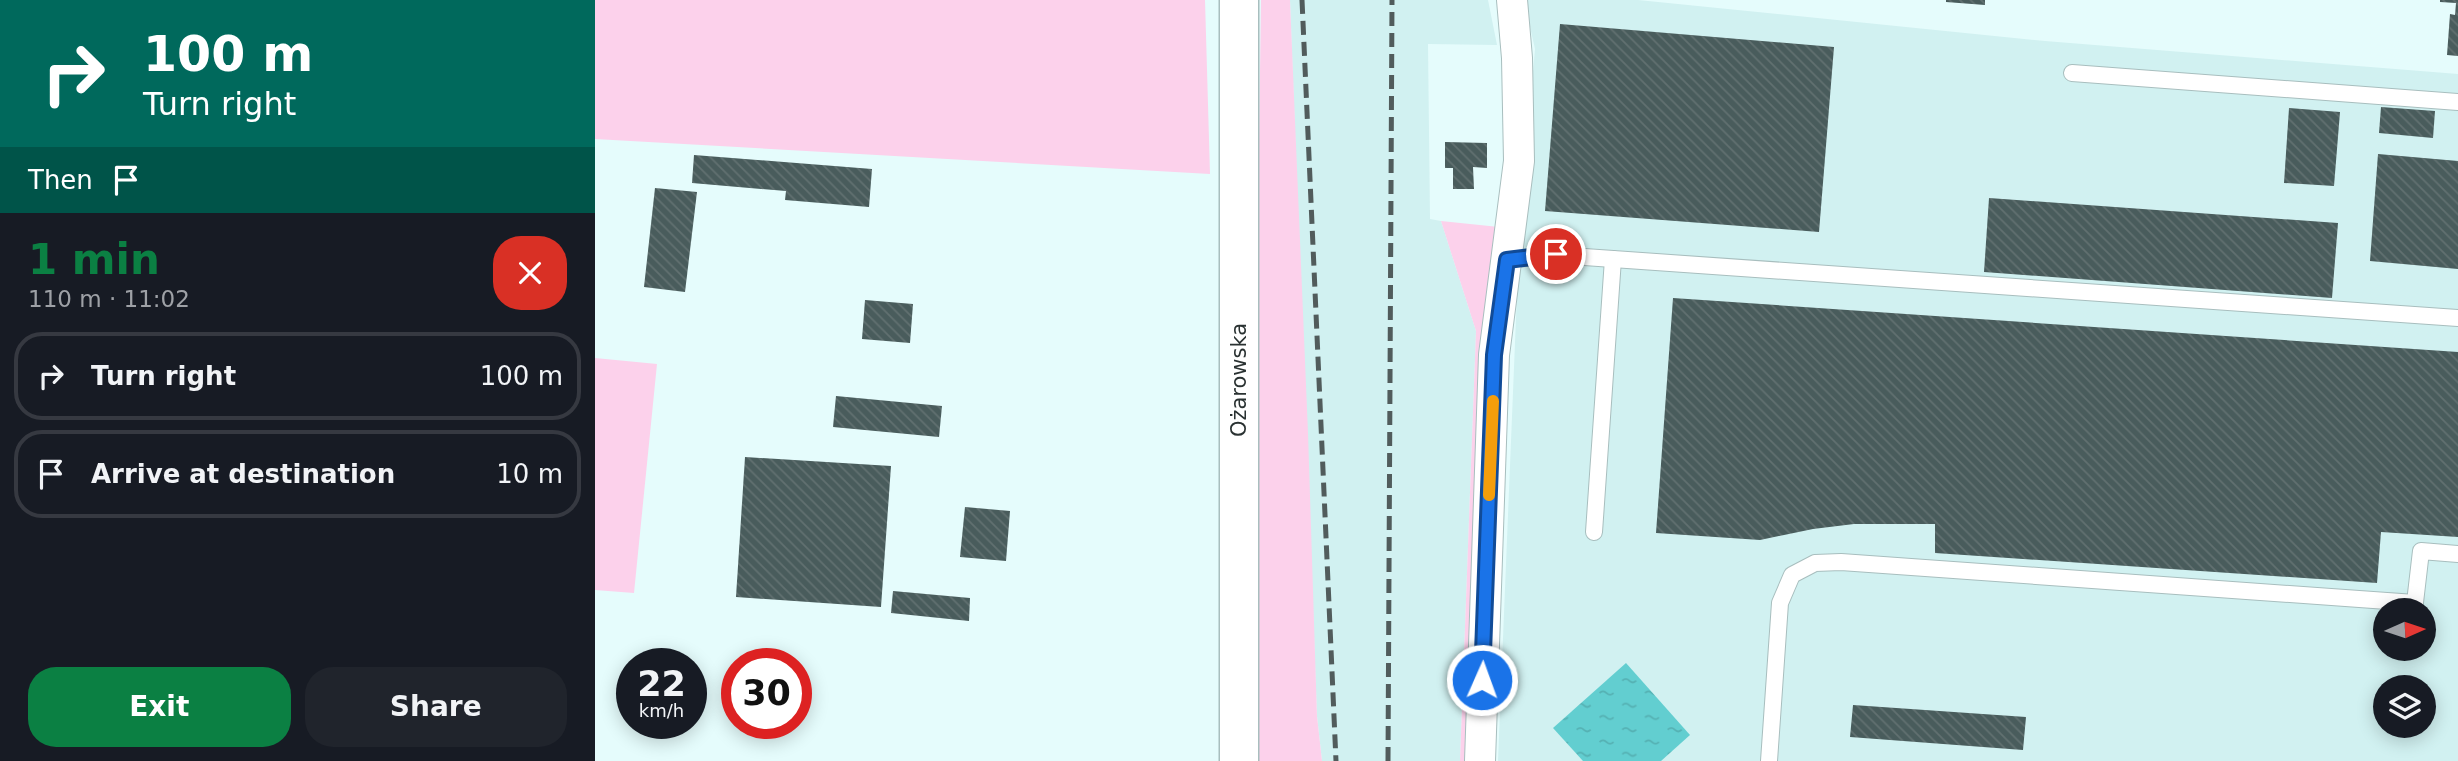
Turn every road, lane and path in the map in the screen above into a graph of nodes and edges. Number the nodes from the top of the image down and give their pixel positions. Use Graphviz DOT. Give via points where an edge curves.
graph roads {
  1 [pos="1239,0"];
  2 [pos="1512,0"];
  3 [pos="2072,74"];
  4 [pos="2458,102"];
  5 [pos="1613,259"];
  6 [pos="1507,260"];
  7 [pos="2458,318"];
  8 [pos="1594,532"];
  9 [pos="2458,554"];
  10 [pos="2415,598"];
  11 [pos="2373,604"];
  12 [pos="1239,761"];
  13 [pos="1480,761"];
  14 [pos="1769,761"];
  1 -- 12 [label="main road, Ożarowska"];
  2 -- 6 [label="street" via="1519,161"];
  3 -- 4 [label="lane"];
  5 -- 6 [label="lane" via="1556,254"];
  5 -- 7 [label="lane"];
  5 -- 8 [label="lane"];
  6 -- 13 [label="street" via="1494,355"];
  9 -- 10 [label="lane" via="2421,551"];
  11 -- 14 [label="lane" via="1815,563 1792,575 1780,603"];
}
